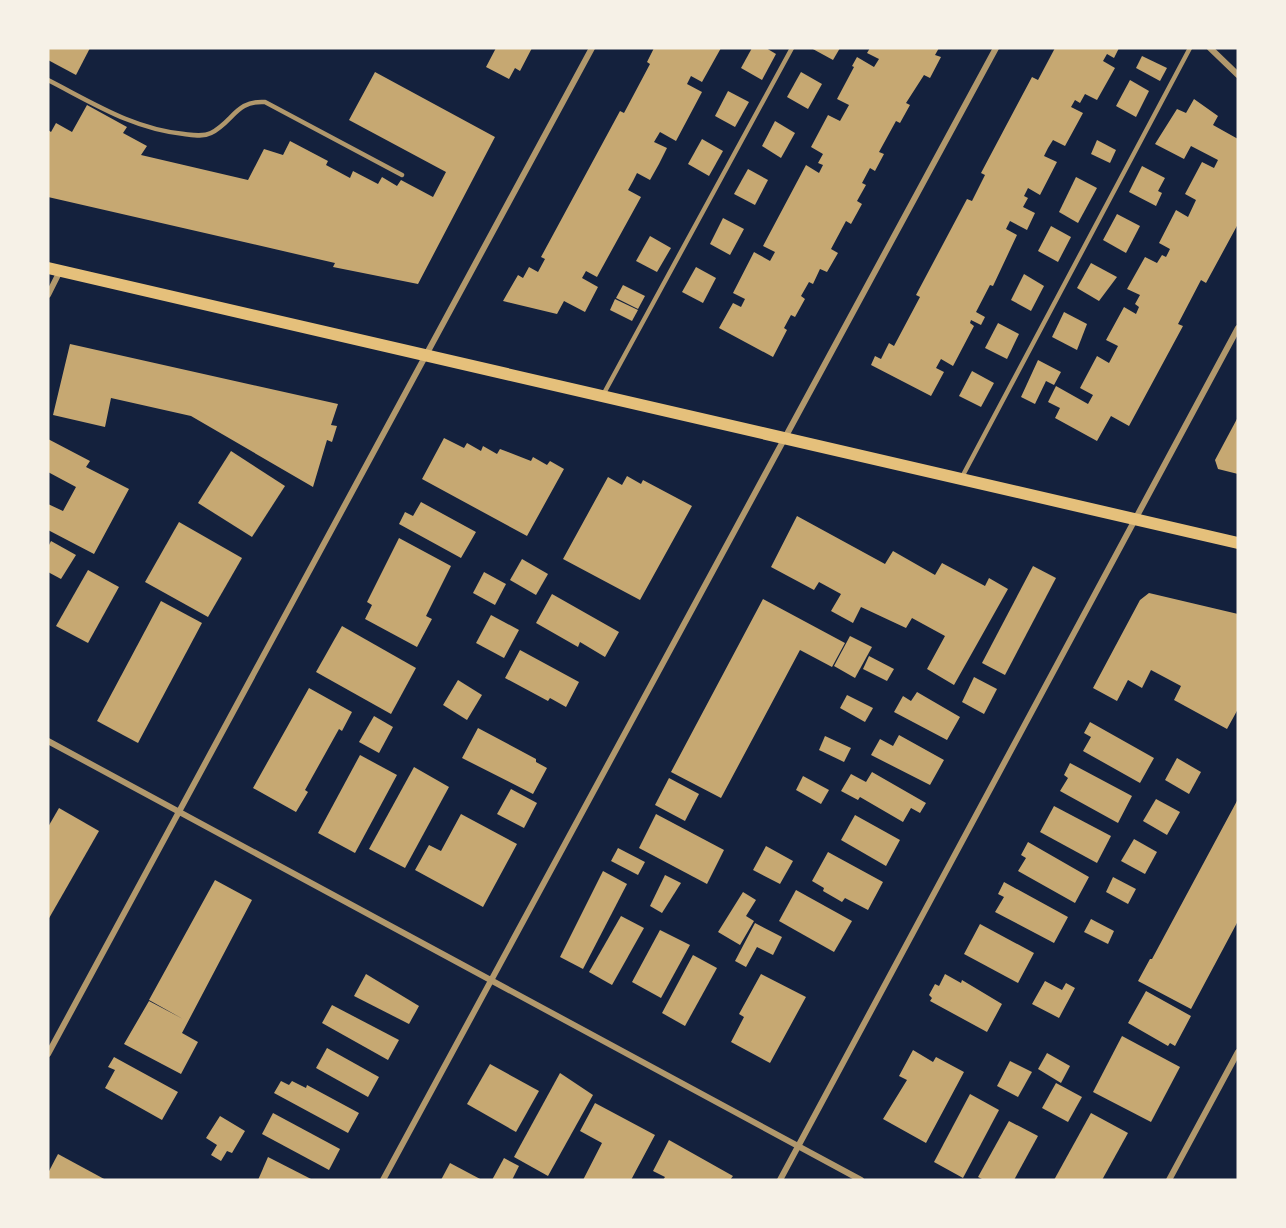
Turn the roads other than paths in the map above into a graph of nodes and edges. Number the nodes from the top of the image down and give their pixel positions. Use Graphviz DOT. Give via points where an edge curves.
graph roads {
  1 [pos="592,48"];
  2 [pos="792,48"];
  3 [pos="996,48"];
  4 [pos="1190,48"];
  5 [pos="1210,48"];
  6 [pos="1238,75"];
  7 [pos="48,80"];
  8 [pos="402,175"];
  9 [pos="54,269"];
  10 [pos="48,295"];
  11 [pos="1238,328"];
  12 [pos="426,355"];
  13 [pos="603,395"];
  14 [pos="785,436"];
  15 [pos="962,477"];
  16 [pos="1136,518"];
  17 [pos="1238,543"];
  18 [pos="48,741"];
  19 [pos="180,812"];
  20 [pos="491,980"];
  21 [pos="1238,1052"];
  22 [pos="48,1054"];
  23 [pos="798,1146"];
  24 [pos="383,1180"];
  25 [pos="780,1180"];
  26 [pos="861,1180"];
  27 [pos="1169,1180"];
  1 -- 12 [label="street"];
  2 -- 13 [label="lane"];
  3 -- 14 [label="street"];
  4 -- 15 [label="lane"];
  5 -- 6 [label="street"];
  7 -- 8 [label="lane" via="134,124 200,136 211,134 252,101 265,102"];
  9 -- 10 [label="street"];
  9 -- 12 [label="main road"];
  11 -- 16 [label="street"];
  12 -- 13 [label="main road"];
  12 -- 19 [label="street"];
  13 -- 14 [label="main road"];
  14 -- 15 [label="main road"];
  14 -- 20 [label="street"];
  15 -- 16 [label="main road"];
  16 -- 17 [label="main road"];
  16 -- 23 [label="street"];
  18 -- 19 [label="street"];
  19 -- 20 [label="street"];
  19 -- 22 [label="street"];
  20 -- 23 [label="street"];
  20 -- 24 [label="street"];
  21 -- 27 [label="street"];
  23 -- 25 [label="street"];
  23 -- 26 [label="street"];
}
